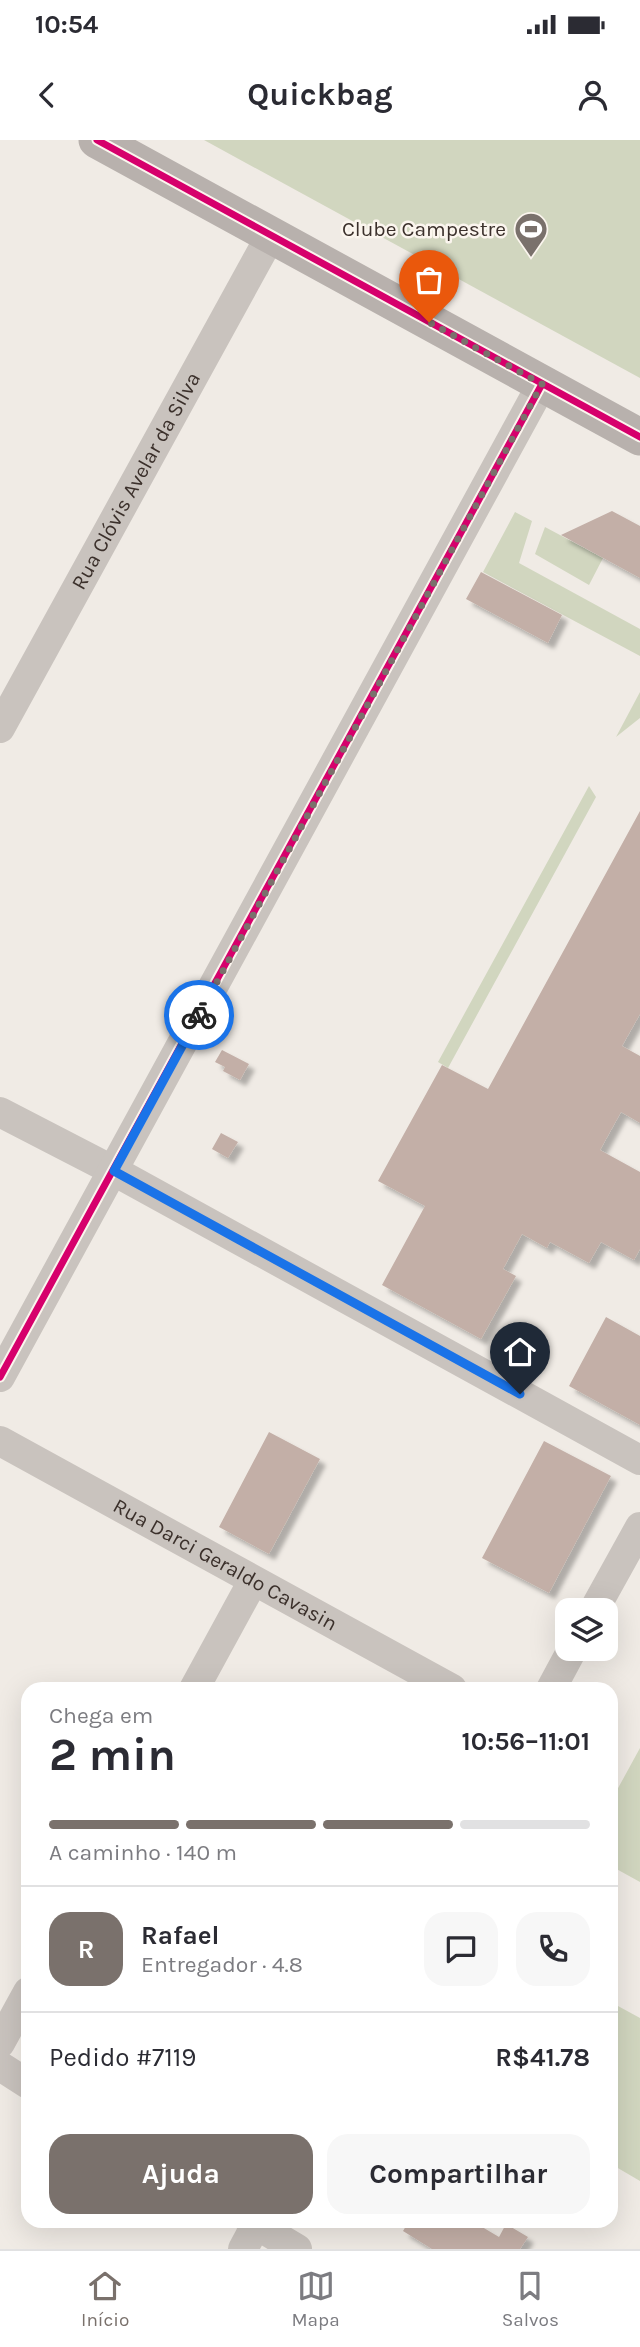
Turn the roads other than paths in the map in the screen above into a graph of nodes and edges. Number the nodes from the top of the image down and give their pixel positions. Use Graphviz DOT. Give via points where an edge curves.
graph roads {
  1 [pos="97,140"];
  2 [pos="271,235"];
  3 [pos="542,384"];
  4 [pos="640,437"];
  5 [pos="0,727"];
  6 [pos="0,1112"];
  7 [pos="114,1171"];
  8 [pos="0,1377"];
  9 [pos="0,1441"];
  10 [pos="640,1460"];
  11 [pos="640,1527"];
  12 [pos="253,1581"];
  13 [pos="601,1598"];
  14 [pos="566,1661"];
  15 [pos="198,1682"];
  16 [pos="439,1682"];
  17 [pos="555,1682"];
  18 [pos="21,2005"];
  19 [pos="0,2043"];
  20 [pos="0,2066"];
  21 [pos="21,2080"];
  22 [pos="252,2229"];
  23 [pos="297,2249"];
  1 -- 2 [label="main road"];
  2 -- 3 [label="main road"];
  2 -- 5 [label="street, Rua Clóvis Avelar da Silva"];
  3 -- 4 [label="main road"];
  3 -- 7 [label="street"];
  6 -- 7 [label="street"];
  7 -- 8 [label="street"];
  7 -- 10 [label="street"];
  9 -- 12 [label="street, Rua Darci Geraldo Cavasin"];
  11 -- 13 [label="street"];
  12 -- 15 [label="street"];
  12 -- 16 [label="street, Rua Darci Geraldo Cavasin"];
  14 -- 17 [label="street"];
  18 -- 19 [label="street"];
  20 -- 21 [label="street"];
  22 -- 23 [label="street"];
}
